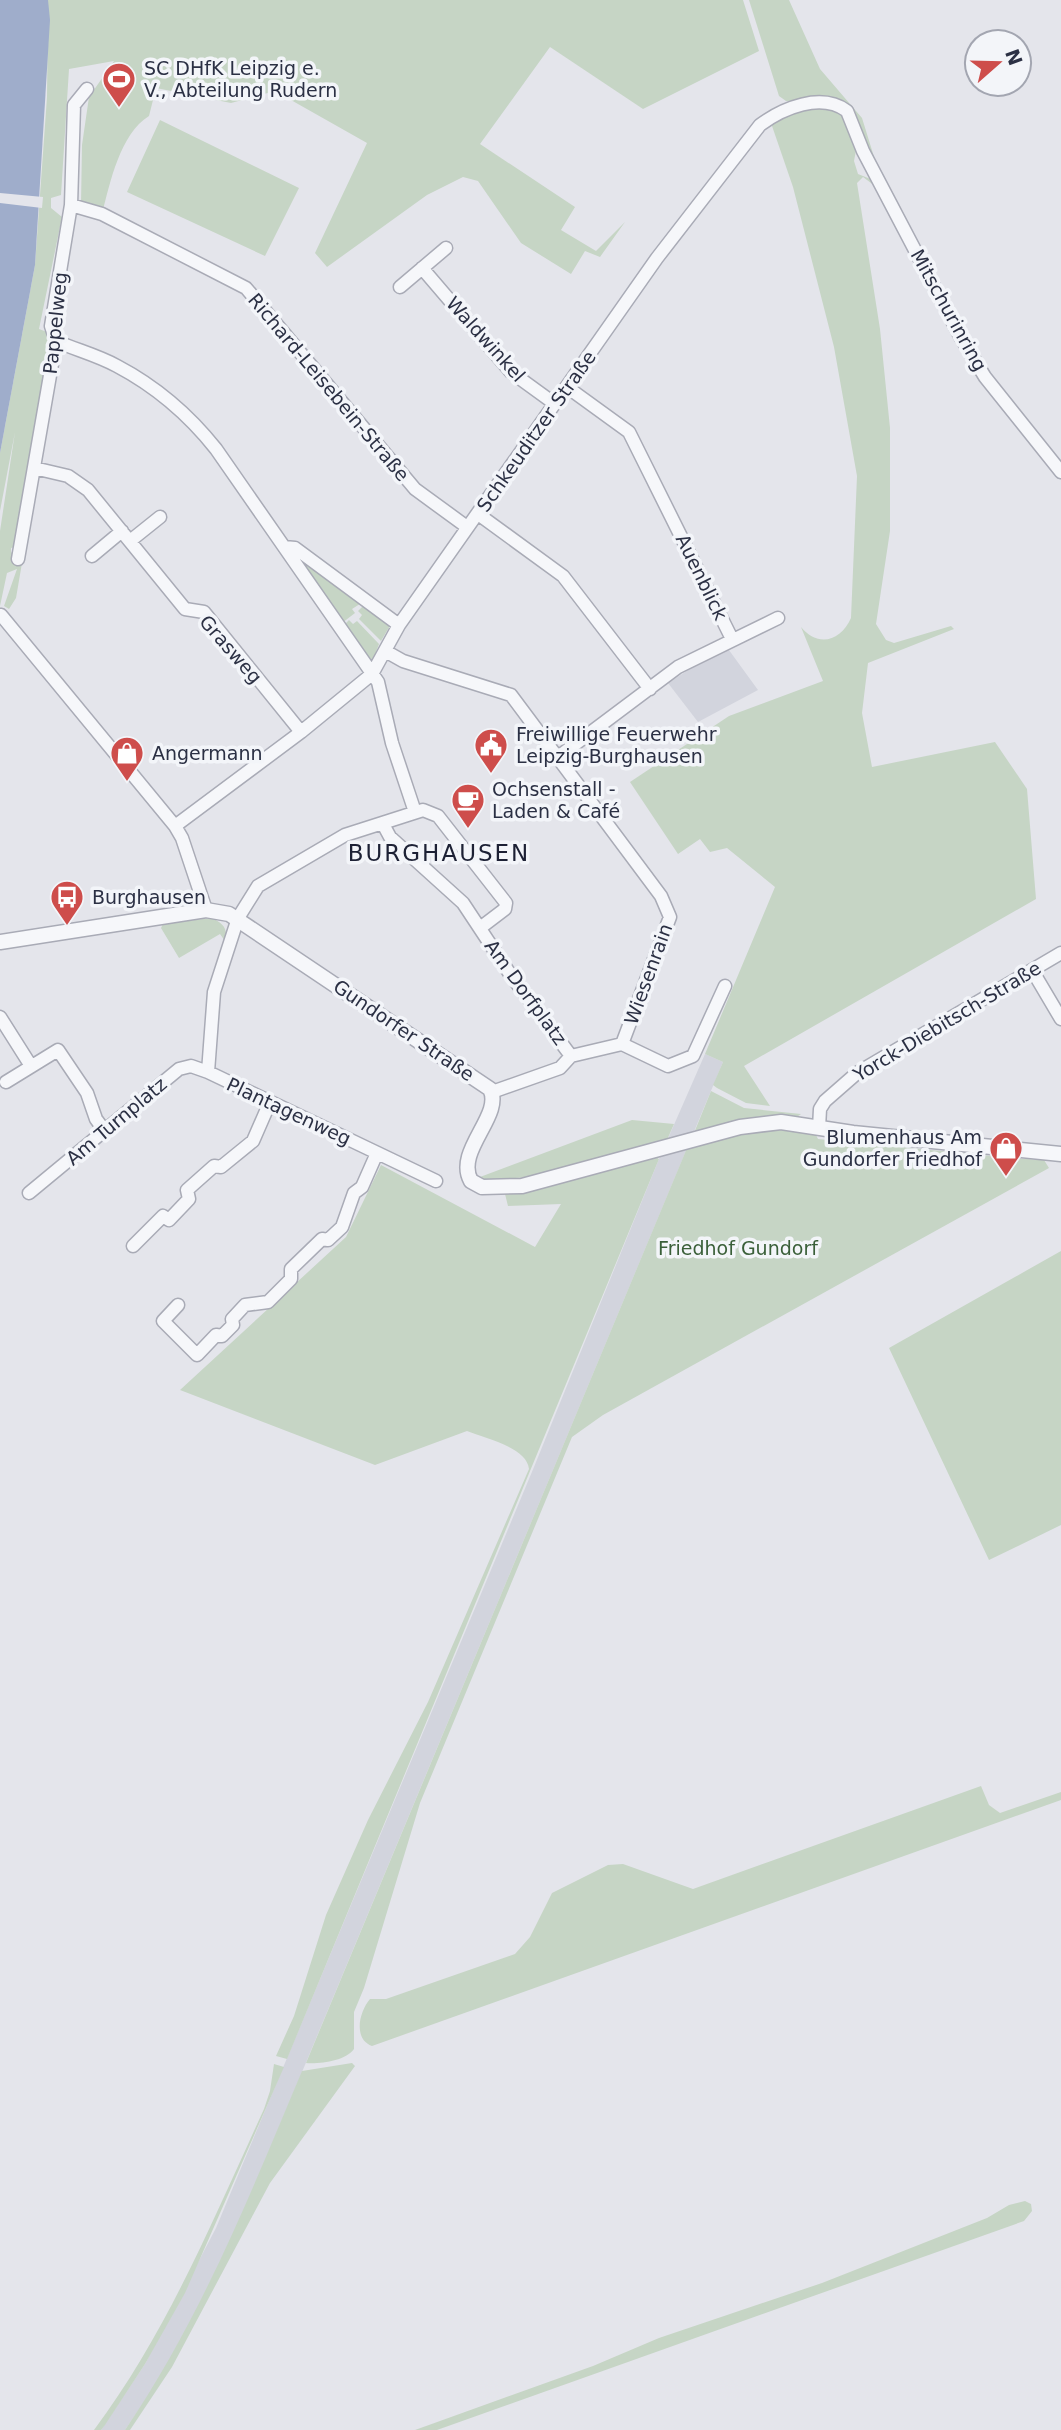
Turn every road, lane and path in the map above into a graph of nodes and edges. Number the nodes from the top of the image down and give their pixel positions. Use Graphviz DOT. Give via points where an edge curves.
graph roads {
  1 [pos="87,89"];
  2 [pos="876,172"];
  3 [pos="71,205"];
  4 [pos="446,248"];
  5 [pos="422,268"];
  6 [pos="400,287"];
  7 [pos="56,341"];
  8 [pos="567,387"];
  9 [pos="555,404"];
  10 [pos="34,468"];
  11 [pos="1061,472"];
  12 [pos="478,514"];
  13 [pos="160,517"];
  14 [pos="467,527"];
  15 [pos="126,536"];
  16 [pos="284,547"];
  17 [pos="92,556"];
  18 [pos="18,559"];
  19 [pos="1,615"];
  20 [pos="778,618"];
  21 [pos="399,625"];
  22 [pos="732,639"];
  23 [pos="387,652"];
  24 [pos="372,674"];
  25 [pos="650,689"];
  26 [pos="301,732"];
  27 [pos="558,757"];
  28 [pos="415,812"];
  29 [pos="383,824"];
  30 [pos="175,826"];
  31 [pos="212,911"];
  32 [pos="238,918"];
  33 [pos="480,928"];
  34 [pos="0,942"];
  35 [pos="1061,953"];
  36 [pos="1032,970"];
  37 [pos="725,986"];
  38 [pos="0,1017"];
  39 [pos="1061,1019"];
  40 [pos="622,1044"];
  41 [pos="571,1056"];
  42 [pos="32,1066"];
  43 [pos="208,1072"];
  44 [pos="6,1082"];
  45 [pos="492,1092"];
  46 [pos="270,1102"];
  47 [pos="819,1128"];
  48 [pos="104,1130"];
  49 [pos="377,1153"];
  50 [pos="1061,1154"];
  51 [pos="436,1181"];
  52 [pos="29,1193"];
  53 [pos="133,1246"];
  54 [pos="178,1305"];
  1 -- 3 [label="street, Pappelweg" via="74,106"];
  2 -- 8 [label="street, Schkeuditzer Straße" via="851,117 839,105 820,103 780,111 760,125 657,258"];
  2 -- 11 [label="street, Mitschurinring" via="972,356"];
  3 -- 7 [label="street, Pappelweg" via="51,326"];
  3 -- 14 [label="street, Richard-Leisebein-Straße" via="102,214 246,288 415,489"];
  4 -- 5 [label="street"];
  5 -- 6 [label="street"];
  5 -- 9 [label="street, Waldwinkel" via="511,372"];
  7 -- 10 [label="street, Pappelweg"];
  7 -- 16 [label="street" via="117,365 186,415 216,449"];
  8 -- 9 [label="street, Schkeuditzer Straße"];
  8 -- 22 [label="street, Auenblick" via="629,432"];
  9 -- 12 [label="street, Schkeuditzer Straße"];
  10 -- 15 [label="street, Grasweg" via="80,483"];
  10 -- 18 [label="street, Pappelweg"];
  12 -- 14 [label="street, Schkeuditzer Straße"];
  12 -- 25 [label="street" via="563,576"];
  13 -- 15 [label="street"];
  14 -- 21 [label="street, Schkeuditzer Straße"];
  15 -- 17 [label="street"];
  15 -- 26 [label="street, Grasweg" via="185,608 204,612"];
  16 -- 21 [label="street" via="295,548"];
  16 -- 24 [label="street"];
  19 -- 30 [label="street"];
  20 -- 22 [label="street"];
  21 -- 23 [label="street, Schkeuditzer Straße"];
  22 -- 25 [label="street, Auenblick" via="678,667"];
  23 -- 24 [label="street, Schkeuditzer Straße"];
  23 -- 27 [label="street, Wiesenrain" via="393,658 511,695"];
  24 -- 26 [label="street, Schkeuditzer Straße"];
  24 -- 28 [label="street" via="383,695 392,743"];
  25 -- 27 [label="street, Auenblick"];
  26 -- 30 [label="street, Schkeuditzer Straße"];
  27 -- 40 [label="street, Wiesenrain" via="661,896 670,917"];
  28 -- 29 [label="street"];
  28 -- 33 [label="street, Am Dorfplatz" via="428,810 438,816 506,903 505,909"];
  29 -- 32 [label="street" via="345,835 263,881"];
  29 -- 33 [label="street, Am Dorfplatz" via="390,837 463,902"];
  30 -- 31 [label="street"];
  31 -- 32 [label="street, Gundorfer Straße"];
  31 -- 34 [label="street"];
  32 -- 43 [label="street, Plantagenweg" via="215,992"];
  32 -- 45 [label="street, Gundorfer Straße"];
  33 -- 41 [label="street, Am Dorfplatz"];
  35 -- 36 [label="street, Yorck-Diebitsch-Straße"];
  36 -- 39 [label="street"];
  36 -- 47 [label="street, Yorck-Diebitsch-Straße" via="857,1073 825,1101"];
  37 -- 40 [label="street" via="693,1056 668,1066"];
  38 -- 42 [label="street"];
  40 -- 41 [label="street, Wiesenrain"];
  41 -- 45 [label="street, Wiesenrain" via="560,1068"];
  42 -- 44 [label="street"];
  42 -- 48 [label="street" via="58,1050 87,1093"];
  43 -- 46 [label="street, Plantagenweg"];
  43 -- 48 [label="street, Am Turnplatz" via="191,1066 178,1069"];
  45 -- 47 [label="street, Gundorfer Straße" via="493,1102 468,1160 471,1181 482,1187 568,1174 764,1123"];
  46 -- 49 [label="street, Plantagenweg"];
  46 -- 53 [label="street" via="247,1148 221,1167 214,1166 187,1190 189,1199 169,1220 163,1216"];
  47 -- 50 [label="street"];
  48 -- 52 [label="street, Am Turnplatz"];
  49 -- 51 [label="street, Plantagenweg"];
  49 -- 54 [label="street" via="362,1187 354,1193 342,1227 328,1240 321,1239 291,1269 291,1279 268,1302 245,1305 232,1319 233,1325 197,1355 163,1321"];
}
